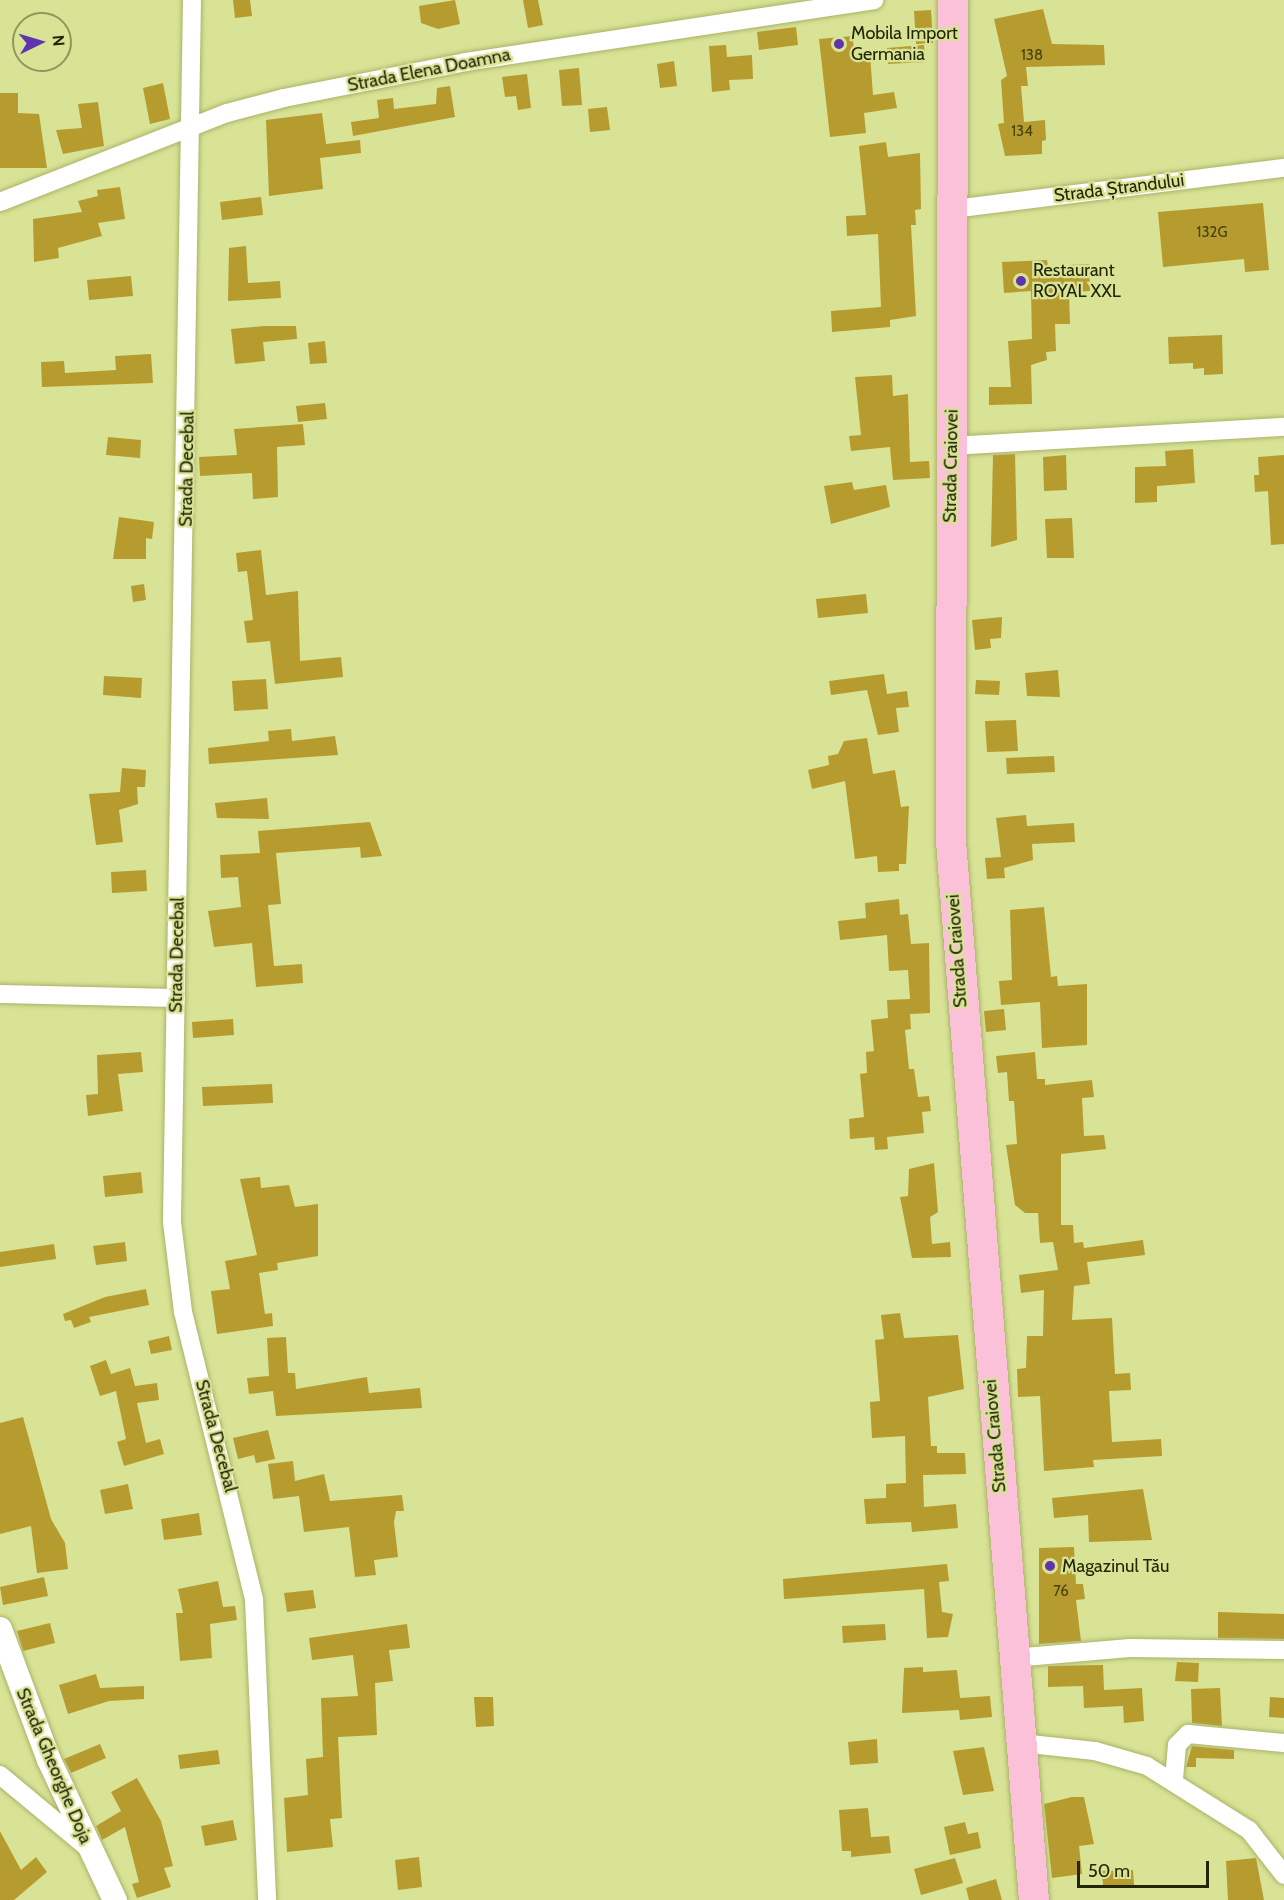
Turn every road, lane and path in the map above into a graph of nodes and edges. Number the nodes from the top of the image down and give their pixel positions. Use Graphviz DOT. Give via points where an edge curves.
graph roads {
  1 [pos="192,0"];
  2 [pos="874,0"];
  3 [pos="954,0"];
  4 [pos="194,126"];
  5 [pos="1284,168"];
  6 [pos="0,202"];
  7 [pos="953,209"];
  8 [pos="1284,427"];
  9 [pos="951,446"];
  10 [pos="0,994"];
  11 [pos="176,998"];
  12 [pos="0,1629"];
  13 [pos="1284,1650"];
  14 [pos="1013,1658"];
  15 [pos="1021,1743"];
  16 [pos="1284,1743"];
  17 [pos="0,1774"];
  18 [pos="1173,1779"];
  19 [pos="88,1848"];
  20 [pos="1284,1875"];
  21 [pos="115,1900"];
  22 [pos="267,1900"];
  23 [pos="1034,1900"];
  1 -- 4 [label="street, Strada Decebal"];
  2 -- 4 [label="street, Strada Elena Doamna" via="465,62 284,98"];
  3 -- 7 [label="main road, Strada Craiovei"];
  4 -- 6 [label="street, Strada Elena Doamna"];
  4 -- 11 [label="street, Strada Decebal"];
  5 -- 7 [label="street, Strada Ștrandului"];
  7 -- 9 [label="main road, Strada Craiovei"];
  8 -- 9 [label="street"];
  9 -- 14 [label="main road, Strada Craiovei" via="951,841"];
  10 -- 11 [label="street"];
  11 -- 22 [label="street, Strada Decebal" via="172,1222 177,1276 254,1599"];
  12 -- 19 [label="street, Strada Gheorghe Doja"];
  13 -- 14 [label="street" via="1130,1648"];
  14 -- 15 [label="main road, Strada Craiovei"];
  15 -- 18 [label="street" via="1121,1757"];
  15 -- 23 [label="main road, Strada Craiovei"];
  16 -- 18 [label="street" via="1188,1734 1177,1744"];
  17 -- 19 [label="street"];
  18 -- 20 [label="street" via="1249,1830"];
  19 -- 21 [label="street, Strada Gheorghe Doja"];
}
